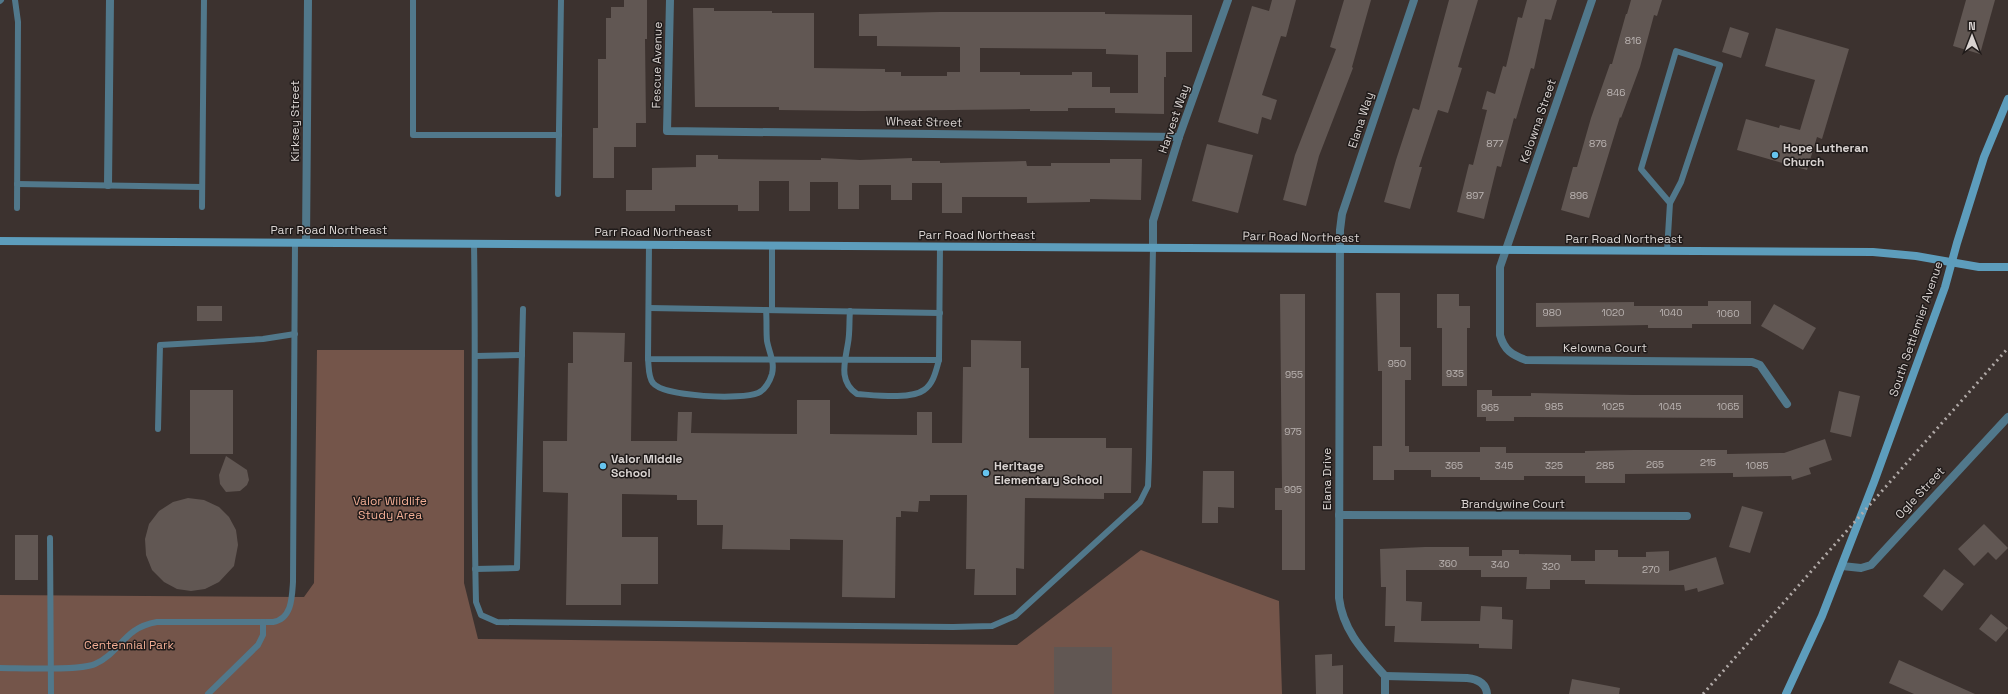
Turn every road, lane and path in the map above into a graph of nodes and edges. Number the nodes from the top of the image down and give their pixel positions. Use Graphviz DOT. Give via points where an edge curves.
graph roads {
  1 [pos="15,0"];
  2 [pos="110,0"];
  3 [pos="204,0"];
  4 [pos="308,0"];
  5 [pos="413,0"];
  6 [pos="561,0"];
  7 [pos="670,0"];
  8 [pos="1228,0"];
  9 [pos="1414,0"];
  10 [pos="1592,0"];
  11 [pos="2008,99"];
  12 [pos="667,131"];
  13 [pos="559,136"];
  14 [pos="1180,137"];
  15 [pos="18,184"];
  16 [pos="108,186"];
  17 [pos="202,187"];
  18 [pos="558,194"];
  19 [pos="1670,203"];
  20 [pos="202,207"];
  21 [pos="18,208"];
  22 [pos="0,241"];
  23 [pos="295,242"];
  24 [pos="306,242"];
  25 [pos="474,243"];
  26 [pos="649,244"];
  27 [pos="772,246"];
  28 [pos="940,247"];
  29 [pos="1153,248"];
  30 [pos="1340,250"];
  31 [pos="1506,250"];
  32 [pos="1666,251"];
  33 [pos="1952,263"];
  34 [pos="2008,267"];
  35 [pos="649,308"];
  36 [pos="523,309"];
  37 [pos="769,310"];
  38 [pos="850,311"];
  39 [pos="940,313"];
  40 [pos="295,334"];
  41 [pos="522,355"];
  42 [pos="476,356"];
  43 [pos="648,359"];
  44 [pos="773,360"];
  45 [pos="844,360"];
  46 [pos="939,360"];
  47 [pos="1787,404"];
  48 [pos="2008,417"];
  49 [pos="158,429"];
  50 [pos="1339,515"];
  51 [pos="1687,516"];
  52 [pos="50,538"];
  53 [pos="1842,566"];
  54 [pos="475,569"];
  55 [pos="262,622"];
  56 [pos="0,668"];
  57 [pos="50,668"];
  58 [pos="1385,676"];
  59 [pos="51,694"];
  60 [pos="208,694"];
  61 [pos="1385,694"];
  62 [pos="1487,694"];
  63 [pos="1786,694"];
  1 -- 15 [label="lane" via="18,22"];
  2 -- 16 [label="street"];
  3 -- 17 [label="lane"];
  4 -- 24 [label="street, Kirksey Street"];
  5 -- 13 [label="lane" via="413,135"];
  6 -- 13 [label="lane"];
  7 -- 12 [label="street, Fescue Avenue"];
  8 -- 14 [label="street, Harvest Way"];
  9 -- 30 [label="street, Elana Way" via="1342,214"];
  10 -- 31 [label="street, Kelowna Street"];
  11 -- 33 [label="main road, South Settlemier Avenue" via="1984,157"];
  12 -- 14 [label="street, Wheat Street"];
  13 -- 18 [label="lane"];
  14 -- 29 [label="street, Harvest Way" via="1153,221"];
  15 -- 16 [label="lane"];
  15 -- 21 [label="lane"];
  16 -- 17 [label="lane"];
  17 -- 20 [label="lane"];
  19 -- 19 [label="lane" via="1681,182 1720,65 1676,51 1641,169"];
  19 -- 32 [label="lane"];
  22 -- 23 [label="main road, Parr Road Northeast"];
  23 -- 24 [label="main road, Parr Road Northeast"];
  23 -- 40 [label="lane"];
  24 -- 25 [label="main road, Parr Road Northeast"];
  25 -- 26 [label="main road, Parr Road Northeast"];
  25 -- 42 [label="lane"];
  26 -- 27 [label="main road, Parr Road Northeast"];
  26 -- 35 [label="lane"];
  27 -- 28 [label="main road, Parr Road Northeast"];
  27 -- 37 [label="lane"];
  28 -- 29 [label="main road, Parr Road Northeast"];
  28 -- 39 [label="lane"];
  29 -- 30 [label="main road, Parr Road Northeast"];
  29 -- 54 [label="lane" via="1148,486 1140,502 1015,616 992,626 953,628 496,622 481,615 476,602"];
  30 -- 31 [label="main road, Parr Road Northeast"];
  30 -- 50 [label="street, Elana Drive"];
  31 -- 32 [label="main road, Parr Road Northeast"];
  31 -- 47 [label="street, Kelowna Court" via="1499,270 1500,335 1502,344 1516,356 1526,360 1752,362 1760,365"];
  32 -- 33 [label="main road, Parr Road Northeast" via="1873,252"];
  33 -- 34 [label="main road, Parr Road Northeast" via="1979,267"];
  33 -- 53 [label="main road, South Settlemier Avenue" via="1946,287"];
  35 -- 37 [label="lane"];
  35 -- 43 [label="lane"];
  36 -- 41 [label="lane"];
  37 -- 38 [label="lane"];
  37 -- 44 [label="lane" via="767,340"];
  38 -- 39 [label="lane"];
  38 -- 45 [label="lane"];
  39 -- 46 [label="lane"];
  40 -- 49 [label="lane" via="263,339 160,345"];
  40 -- 55 [label="lane" via="292,598 285,617 279,621"];
  41 -- 42 [label="lane"];
  41 -- 54 [label="lane" via="517,568"];
  42 -- 54 [label="lane"];
  43 -- 44 [label="lane"];
  43 -- 44 [label="lane" via="653,383 663,390 703,396 758,393 766,386 772,374"];
  44 -- 45 [label="lane"];
  45 -- 46 [label="lane"];
  45 -- 46 [label="lane" via="846,382 857,394 906,395 924,390 931,382"];
  48 -- 53 [label="street, Ogle Street" via="1871,565 1861,568"];
  50 -- 51 [label="street, Brandywine Court"];
  50 -- 58 [label="street, Elana Drive" via="1341,611 1353,638"];
  52 -- 57 [label="lane"];
  53 -- 63 [label="main road, South Settlemier Avenue"];
  55 -- 57 [label="lane" via="157,622 134,630 97,664 88,667"];
  55 -- 60 [label="lane" via="262,635 258,645"];
  56 -- 57 [label="lane"];
  57 -- 59 [label="lane"];
  58 -- 61 [label="street"];
  58 -- 62 [label="street" via="1467,678 1478,680 1487,690"];
}
